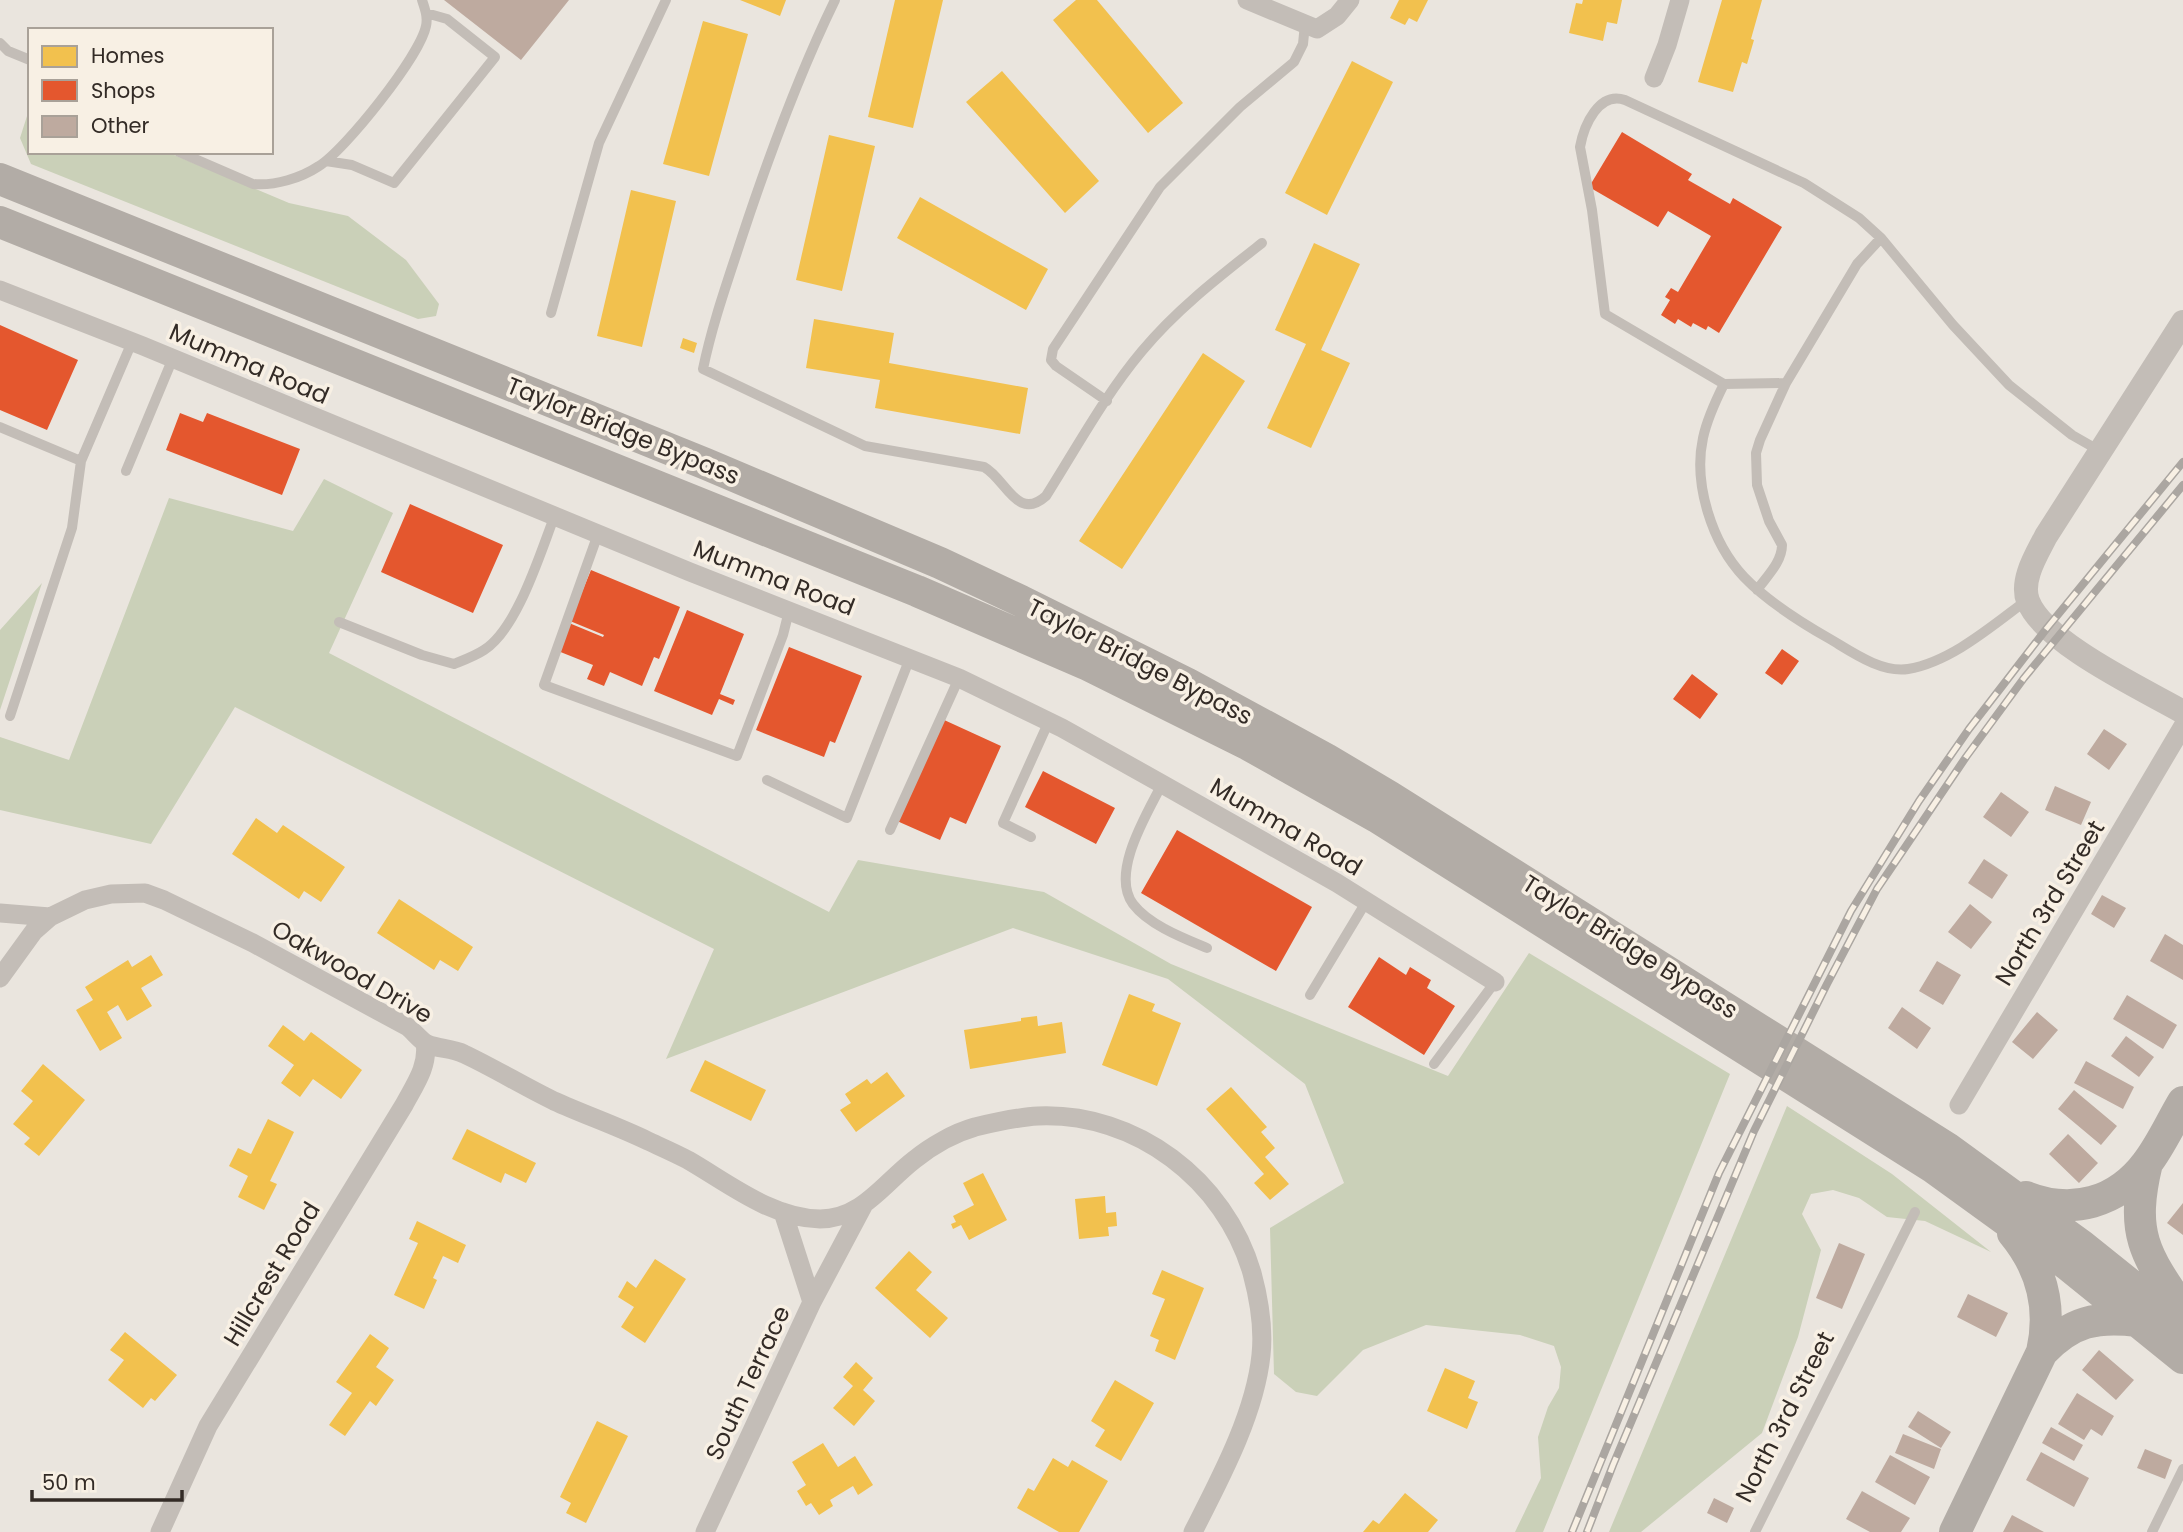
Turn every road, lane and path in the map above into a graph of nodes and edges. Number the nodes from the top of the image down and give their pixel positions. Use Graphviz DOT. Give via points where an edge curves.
graph roads {
  1 [pos="422,0"];
  2 [pos="666,0"];
  3 [pos="835,0"];
  4 [pos="1247,0"];
  5 [pos="1680,0"];
  6 [pos="1348,3"];
  7 [pos="426,13"];
  8 [pos="1305,24"];
  9 [pos="0,43"];
  10 [pos="4,52"];
  11 [pos="28,59"];
  12 [pos="1654,78"];
  13 [pos="184,154"];
  14 [pos="326,161"];
  15 [pos="0,179"];
  16 [pos="0,222"];
  17 [pos="1881,239"];
  18 [pos="1262,243"];
  19 [pos="0,290"];
  20 [pos="551,313"];
  21 [pos="2183,322"];
  22 [pos="132,342"];
  23 [pos="173,358"];
  24 [pos="1786,383"];
  25 [pos="1724,384"];
  26 [pos="1107,401"];
  27 [pos="0,427"];
  28 [pos="2101,452"];
  29 [pos="81,461"];
  30 [pos="127,471"];
  31 [pos="555,515"];
  32 [pos="599,533"];
  33 [pos="1757,590"];
  34 [pos="2027,600"];
  35 [pos="789,611"];
  36 [pos="339,622"];
  37 [pos="911,658"];
  38 [pos="959,678"];
  39 [pos="2183,712"];
  40 [pos="10,716"];
  41 [pos="1048,721"];
  42 [pos="2183,726"];
  43 [pos="767,780"];
  44 [pos="1162,784"];
  45 [pos="890,830"];
  46 [pos="1031,837"];
  47 [pos="1366,902"];
  48 [pos="0,913"];
  49 [pos="50,917"];
  50 [pos="1207,948"];
  51 [pos="0,978"];
  52 [pos="1494,982"];
  53 [pos="1310,995"];
  54 [pos="425,1043"];
  55 [pos="1434,1064"];
  56 [pos="2183,1102"];
  57 [pos="1959,1105"];
  58 [pos="2147,1163"];
  59 [pos="2001,1200"];
  60 [pos="863,1206"];
  61 [pos="783,1212"];
  62 [pos="1915,1212"];
  63 [pos="813,1302"];
  64 [pos="2183,1310"];
  65 [pos="2138,1321"];
  66 [pos="2183,1327"];
  67 [pos="2042,1353"];
  68 [pos="2183,1358"];
  69 [pos="2183,1469"];
  70 [pos="160,1532"];
  71 [pos="705,1532"];
  72 [pos="1194,1532"];
  73 [pos="1755,1532"];
  74 [pos="1955,1532"];
  75 [pos="2152,1532"];
  1 -- 7 [label="lane"];
  2 -- 20 [label="lane" via="599,143"];
  3 -- 26 [label="lane" via="773,142 703,369 865,446 984,467 1025,505 1046,496"];
  4 -- 8 [label="street"];
  5 -- 12 [label="street"];
  6 -- 8 [label="street" via="1317,29"];
  7 -- 14 [label="lane" via="421,42 384,95"];
  7 -- 14 [label="lane" via="447,19 495,57 394,183 352,165"];
  8 -- 26 [label="lane" via="1303,44 1294,62 1240,107 1160,187 1053,349 1051,360 1056,366"];
  9 -- 10 [label="lane"];
  10 -- 11 [label="lane"];
  13 -- 14 [label="lane" via="266,186 295,178"];
  15 -- 59 [label="main road, Taylor Bridge Bypass" via="839,519 1129,654 1390,797 1874,1101"];
  16 -- 59 [label="main road, Taylor Bridge Bypass" via="917,591 1169,704 1377,817 1861,1121"];
  17 -- 24 [label="lane" via="1857,264"];
  17 -- 25 [label="lane" via="1859,218 1804,183 1625,100 1611,97 1601,102 1580,147 1605,314"];
  17 -- 28 [label="lane" via="2009,385"];
  18 -- 26 [label="lane" via="1181,308 1141,352"];
  19 -- 22 [label="street, Mumma Road"];
  21 -- 28 [label="street"];
  22 -- 23 [label="street, Mumma Road"];
  22 -- 29 [label="lane"];
  23 -- 30 [label="lane"];
  23 -- 31 [label="street, Mumma Road"];
  24 -- 25 [label="lane"];
  24 -- 33 [label="lane" via="1756,453 1762,505 1782,545 1780,558"];
  25 -- 33 [label="lane" via="1703,439 1700,472 1714,527 1729,558"];
  27 -- 29 [label="lane"];
  28 -- 34 [label="street" via="2036,556 2028,577"];
  29 -- 40 [label="lane" via="72,528"];
  31 -- 32 [label="street, Mumma Road"];
  31 -- 36 [label="lane" via="514,613 485,650 454,664"];
  32 -- 35 [label="street, Mumma Road"];
  32 -- 35 [label="lane" via="544,685 737,755"];
  33 -- 34 [label="lane" via="1816,631 1888,668 1908,669 1972,641"];
  34 -- 39 [label="street" via="2047,628 2084,655"];
  35 -- 37 [label="street, Mumma Road"];
  37 -- 38 [label="street, Mumma Road"];
  37 -- 43 [label="lane" via="847,818"];
  38 -- 41 [label="street, Mumma Road"];
  38 -- 45 [label="lane"];
  41 -- 44 [label="street, Mumma Road"];
  41 -- 46 [label="lane" via="1003,823"];
  42 -- 57 [label="street, North 3rd Street"];
  44 -- 47 [label="street, Mumma Road"];
  44 -- 50 [label="lane" via="1139,830 1125,885 1143,914"];
  47 -- 52 [label="street, Mumma Road"];
  47 -- 53 [label="lane"];
  48 -- 49 [label="street"];
  49 -- 51 [label="street"];
  49 -- 54 [label="street, Oakwood Drive" via="85,900 145,893 299,967 408,1027"];
  52 -- 55 [label="lane"];
  54 -- 61 [label="street, Oakwood Drive" via="465,1054 555,1101 685,1158"];
  54 -- 70 [label="street, Hillcrest Road" via="423,1068 404,1105 208,1426"];
  56 -- 58 [label="main road"];
  58 -- 59 [label="main road" via="2121,1188 2085,1204"];
  58 -- 64 [label="main road" via="2139,1205 2143,1243"];
  59 -- 65 [label="main road, Taylor Bridge Bypass"];
  59 -- 66 [label="main road, Taylor Bridge Bypass" via="2082,1246"];
  59 -- 67 [label="main road" via="2040,1279 2047,1315"];
  60 -- 61 [label="street, Oakwood Drive" via="819,1219"];
  60 -- 63 [label="street"];
  60 -- 72 [label="street" via="916,1158 948,1138 971,1128 1040,1116 1085,1120 1130,1133 1175,1159 1201,1182 1226,1214 1246,1254 1262,1326 1258,1377 1234,1446"];
  61 -- 63 [label="street, South Terrace"];
  62 -- 73 [label="lane, North 3rd Street"];
  63 -- 71 [label="street, South Terrace"];
  65 -- 67 [label="main road" via="2118,1318 2083,1323 2056,1338"];
  65 -- 68 [label="main road, Taylor Bridge Bypass"];
  67 -- 74 [label="main road"];
  69 -- 75 [label="lane"];
}
